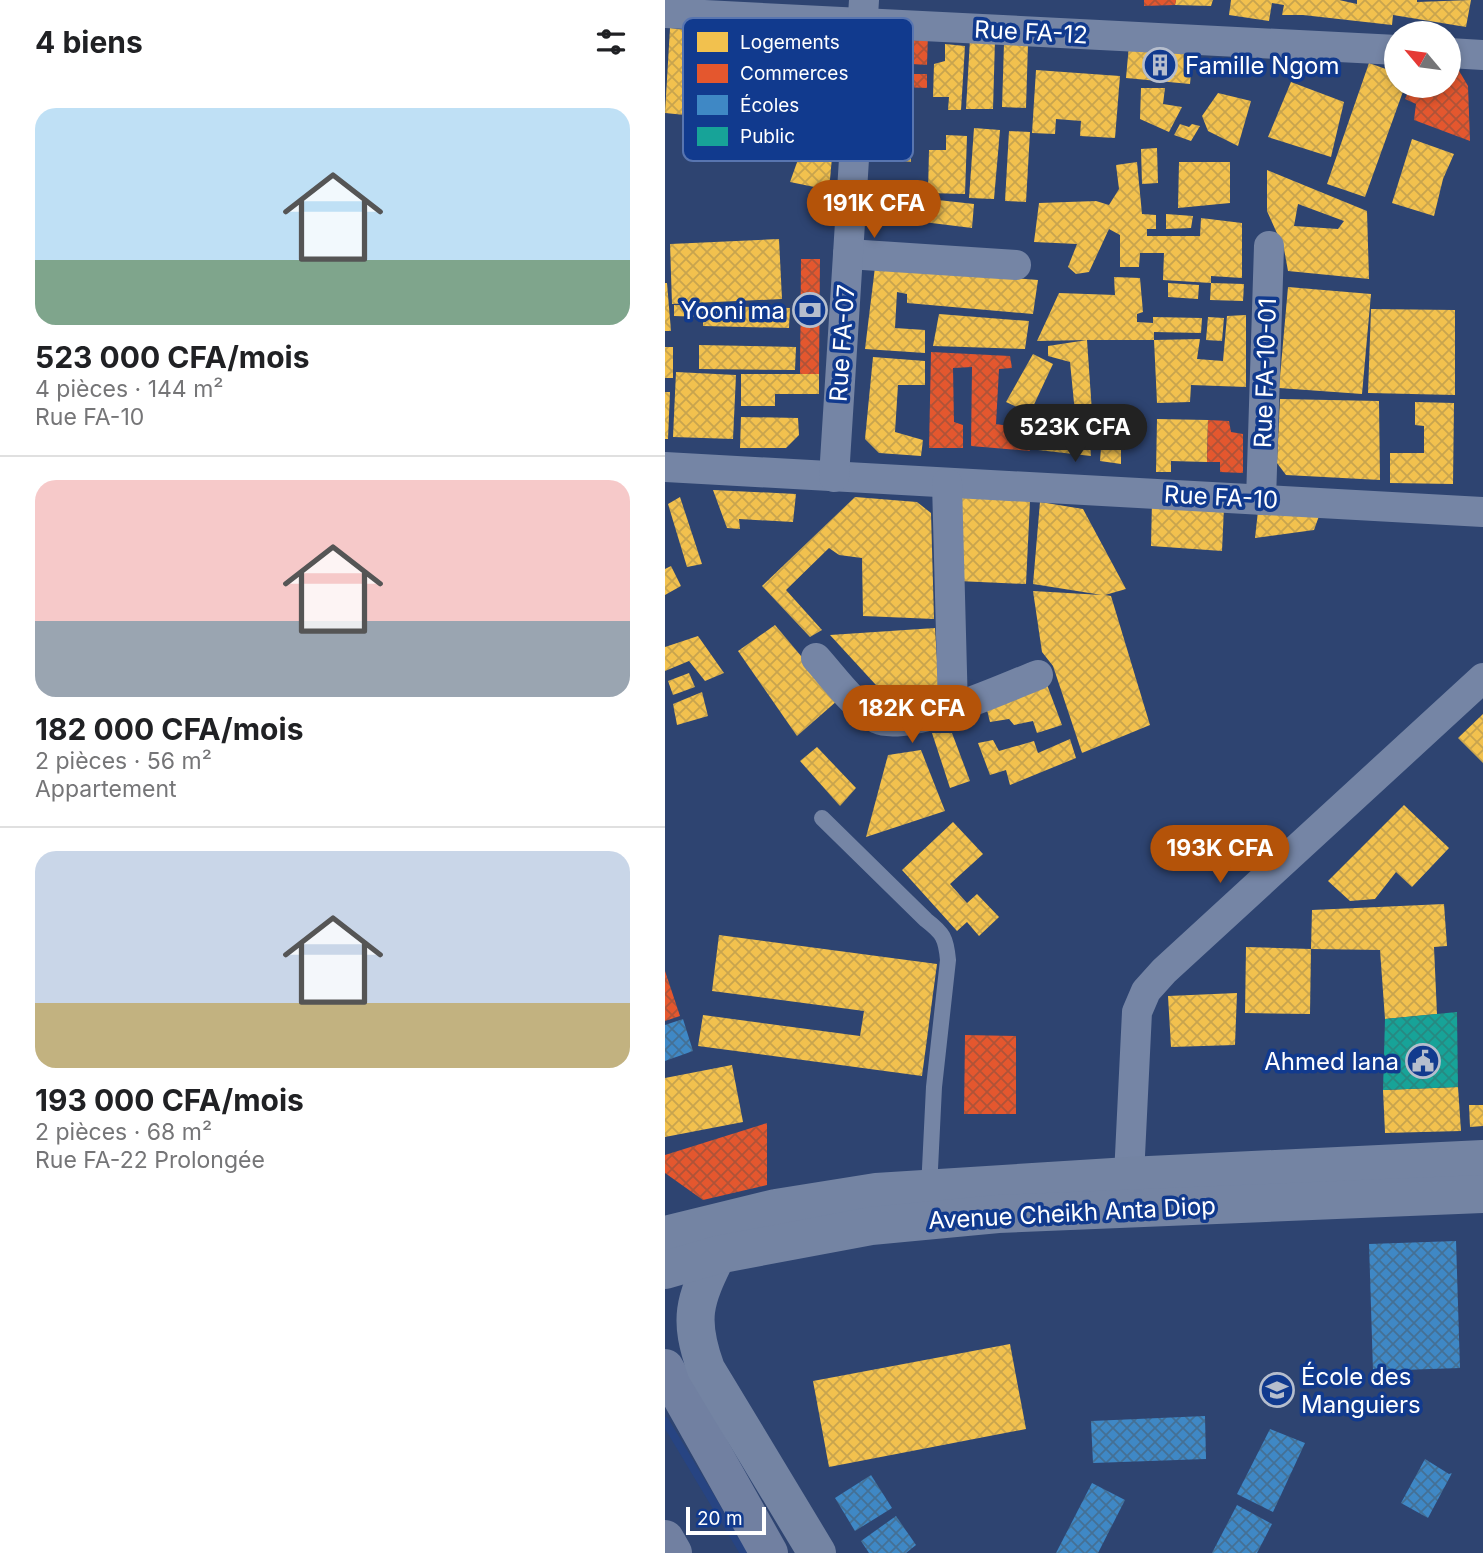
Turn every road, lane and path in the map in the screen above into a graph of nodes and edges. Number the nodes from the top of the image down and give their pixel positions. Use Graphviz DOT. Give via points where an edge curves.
graph roads {
  1 [pos="670,9"];
  2 [pos="863,12"];
  3 [pos="1384,49"];
  4 [pos="1461,54"];
  5 [pos="1483,55"];
  6 [pos="854,161"];
  7 [pos="1269,246"];
  8 [pos="848,254"];
  9 [pos="1016,265"];
  10 [pos="665,467"];
  11 [pos="834,477"];
  12 [pos="947,483"];
  13 [pos="1261,500"];
  14 [pos="1483,512"];
  15 [pos="816,658"];
  16 [pos="1038,675"];
  17 [pos="1483,678"];
  18 [pos="953,709"];
  19 [pos="822,818"];
  20 [pos="1483,1159"];
  21 [pos="1129,1176"];
  22 [pos="929,1189"];
  23 [pos="1483,1194"];
  24 [pos="665,1210"];
  25 [pos="665,1235"];
  26 [pos="710,1240"];
  27 [pos="665,1270"];
  28 [pos="665,1368"];
  29 [pos="665,1539"];
  30 [pos="673,1553"];
  31 [pos="769,1553"];
  32 [pos="817,1553"];
  1 -- 2 [label="street, Rue FA-12"];
  2 -- 3 [label="street, Rue FA-12"];
  4 -- 5 [label="street"];
  6 -- 8 [label="street, Rue FA-07"];
  7 -- 13 [label="street, Rue FA-10-01"];
  8 -- 9 [label="street"];
  8 -- 11 [label="street, Rue FA-07"];
  10 -- 11 [label="street, Rue FA-10"];
  11 -- 12 [label="street, Rue FA-10"];
  12 -- 13 [label="street, Rue FA-10"];
  12 -- 18 [label="street"];
  13 -- 14 [label="street, Rue FA-10"];
  15 -- 18 [label="street" via="866,711 881,720 895,723"];
  16 -- 18 [label="street"];
  17 -- 21 [label="street" via="1146,991 1137,1012"];
  19 -- 22 [label="lane" via="940,930 946,942"];
  20 -- 21 [label="main road, Avenue Cheikh Anta Diop"];
  21 -- 22 [label="main road, Avenue Cheikh Anta Diop"];
  22 -- 26 [label="main road, Avenue Cheikh Anta Diop" via="825,1200"];
  23 -- 26 [label="main road, Avenue Cheikh Anta Diop" via="998,1214"];
  24 -- 26 [label="main road"];
  25 -- 26 [label="main road, Avenue Cheikh Anta Diop"];
  26 -- 27 [label="main road, Avenue Cheikh Anta Diop"];
  26 -- 32 [label="main road" via="695,1313 696,1341 706,1369"];
  28 -- 31 [label="main road"];
  29 -- 30 [label="main road"];
}
